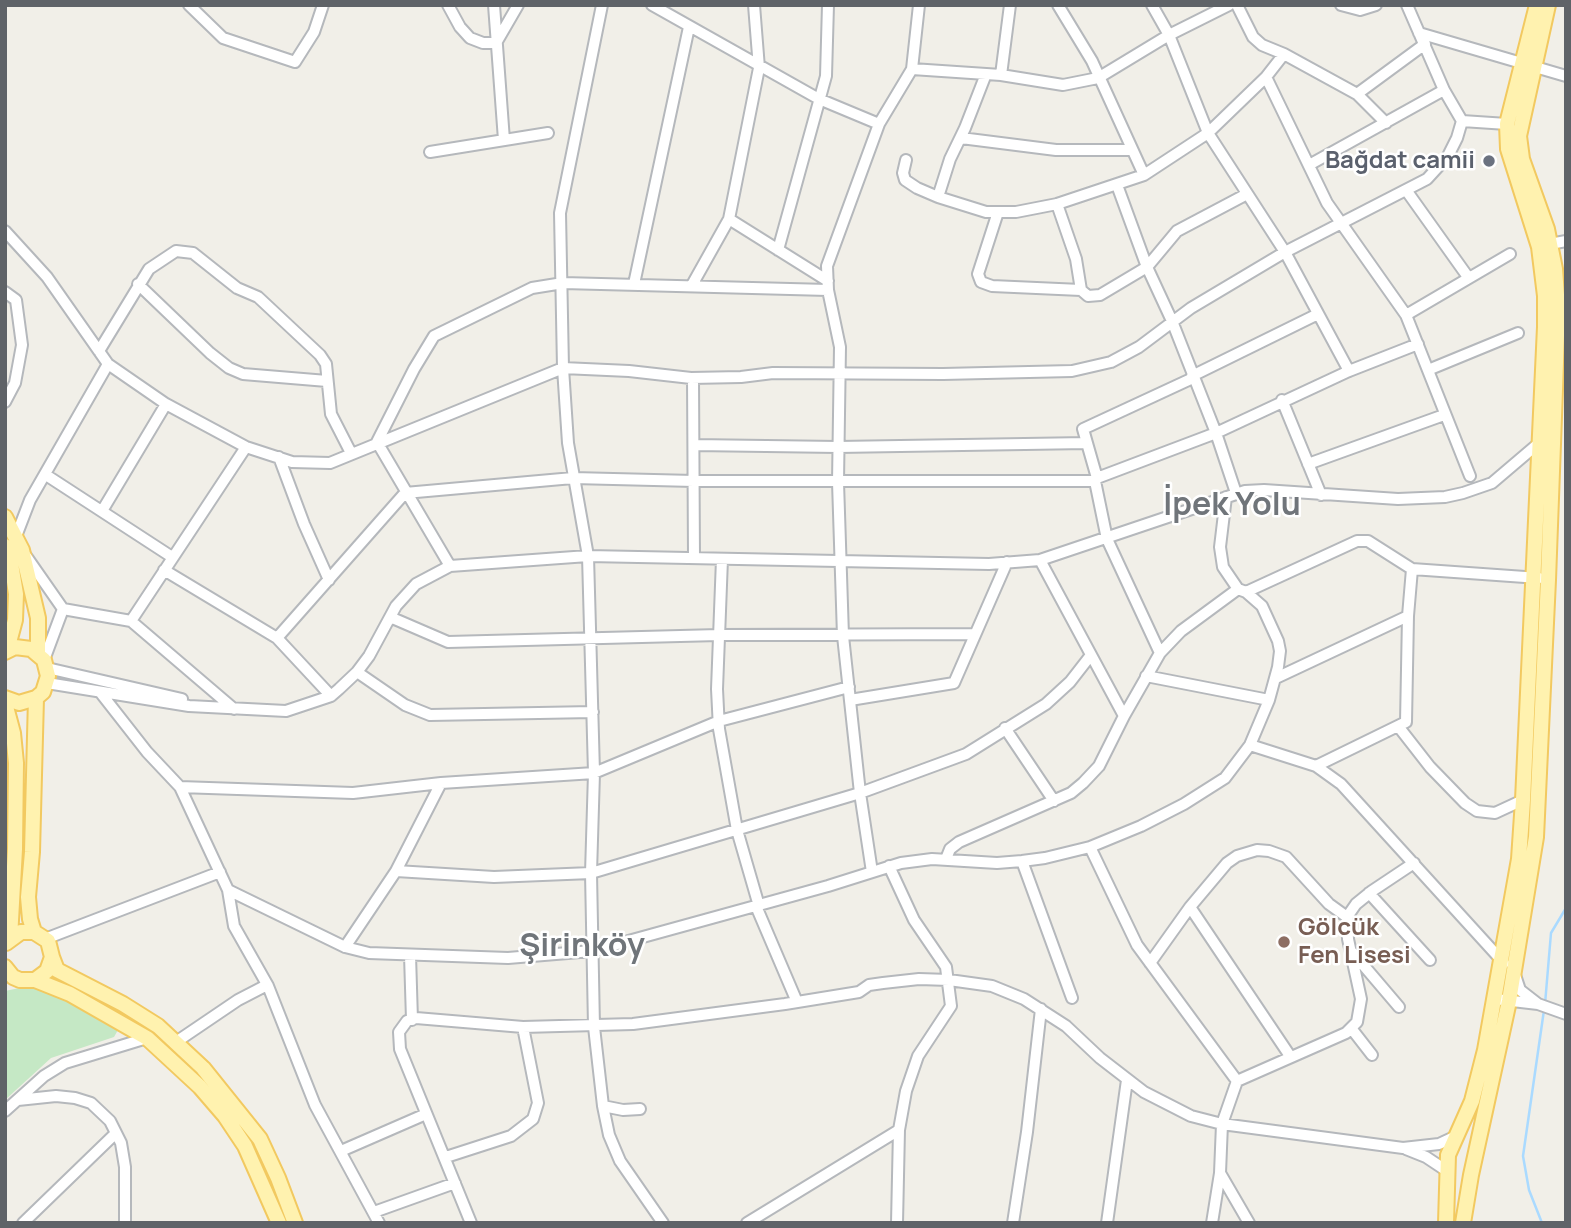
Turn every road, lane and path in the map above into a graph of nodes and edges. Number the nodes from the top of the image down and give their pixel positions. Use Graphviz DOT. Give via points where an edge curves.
graph roads {
  1 [pos="189,5"];
  2 [pos="323,5"];
  3 [pos="448,5"];
  4 [pos="494,5"];
  5 [pos="518,5"];
  6 [pos="602,5"];
  7 [pos="652,5"];
  8 [pos="754,5"];
  9 [pos="828,5"];
  10 [pos="919,5"];
  11 [pos="1010,5"];
  12 [pos="1058,5"];
  13 [pos="1152,5"];
  14 [pos="1229,5"];
  15 [pos="1237,5"];
  16 [pos="1341,5"];
  17 [pos="1376,5"];
  18 [pos="1406,5"];
  19 [pos="1536,5"];
  20 [pos="1548,5"];
  21 [pos="670,10"];
  22 [pos="689,27"];
  23 [pos="1419,33"];
  24 [pos="1169,35"];
  25 [pos="496,43"];
  26 [pos="1425,44"];
  27 [pos="1284,54"];
  28 [pos="1529,65"];
  29 [pos="759,68"];
  30 [pos="912,69"];
  31 [pos="986,74"];
  32 [pos="1001,75"];
  33 [pos="1566,76"];
  34 [pos="1266,77"];
  35 [pos="1098,78"];
  36 [pos="1444,90"];
  37 [pos="1357,94"];
  38 [pos="819,99"];
  39 [pos="1462,121"];
  40 [pos="1386,123"];
  41 [pos="879,124"];
  42 [pos="1507,124"];
  43 [pos="548,133"];
  44 [pos="1208,134"];
  45 [pos="961,138"];
  46 [pos="504,140"];
  47 [pos="1132,150"];
  48 [pos="430,152"];
  49 [pos="906,160"];
  50 [pos="1309,164"];
  51 [pos="1144,175"];
  52 [pos="1117,185"];
  53 [pos="1406,190"];
  54 [pos="1247,194"];
  55 [pos="938,197"];
  56 [pos="1057,204"];
  57 [pos="998,212"];
  58 [pos="729,219"];
  59 [pos="1342,224"];
  60 [pos="5,232"];
  61 [pos="1566,242"];
  62 [pos="1550,244"];
  63 [pos="778,250"];
  64 [pos="1285,252"];
  65 [pos="1510,254"];
  66 [pos="1147,267"];
  67 [pos="1468,276"];
  68 [pos="563,283"];
  69 [pos="138,284"];
  70 [pos="634,284"];
  71 [pos="692,285"];
  72 [pos="828,286"];
  73 [pos="1081,290"];
  74 [pos="5,292"];
  75 [pos="1318,314"];
  76 [pos="1406,315"];
  77 [pos="1172,321"];
  78 [pos="1518,333"];
  79 [pos="1418,344"];
  80 [pos="99,351"];
  81 [pos="108,364"];
  82 [pos="1561,367"];
  83 [pos="563,368"];
  84 [pos="1428,370"];
  85 [pos="1349,371"];
  86 [pos="840,374"];
  87 [pos="1193,377"];
  88 [pos="694,378"];
  89 [pos="327,381"];
  90 [pos="1282,400"];
  91 [pos="5,402"];
  92 [pos="166,404"];
  93 [pos="1444,415"];
  94 [pos="1216,433"];
  95 [pos="377,442"];
  96 [pos="1087,443"];
  97 [pos="1539,443"];
  98 [pos="694,445"];
  99 [pos="246,447"];
  100 [pos="838,447"];
  101 [pos="351,453"];
  102 [pos="279,457"];
  103 [pos="1308,464"];
  104 [pos="46,475"];
  105 [pos="1470,477"];
  106 [pos="573,478"];
  107 [pos="1096,480"];
  108 [pos="694,481"];
  109 [pos="838,482"];
  110 [pos="405,493"];
  111 [pos="1231,495"];
  112 [pos="1321,495"];
  113 [pos="102,511"];
  114 [pos="5,517"];
  115 [pos="1107,539"];
  116 [pos="14,545"];
  117 [pos="587,556"];
  118 [pos="172,557"];
  119 [pos="694,558"];
  120 [pos="722,559"];
  121 [pos="1040,560"];
  122 [pos="840,561"];
  123 [pos="1007,562"];
  124 [pos="450,566"];
  125 [pos="1412,569"];
  126 [pos="164,570"];
  127 [pos="1533,578"];
  128 [pos="329,580"];
  129 [pos="1548,580"];
  130 [pos="1242,591"];
  131 [pos="63,609"];
  132 [pos="1408,616"];
  133 [pos="390,617"];
  134 [pos="131,621"];
  135 [pos="975,634"];
  136 [pos="719,635"];
  137 [pos="843,636"];
  138 [pos="277,638"];
  139 [pos="589,638"];
  140 [pos="6,651"];
  141 [pos="1160,653"];
  142 [pos="1091,655"];
  143 [pos="43,661"];
  144 [pos="357,672"];
  145 [pos="1146,676"];
  146 [pos="1276,678"];
  147 [pos="47,683"];
  148 [pos="849,687"];
  149 [pos="100,692"];
  150 [pos="331,696"];
  151 [pos="36,698"];
  152 [pos="1269,699"];
  153 [pos="5,700"];
  154 [pos="850,700"];
  155 [pos="228,708"];
  156 [pos="593,712"];
  157 [pos="1124,716"];
  158 [pos="719,721"];
  159 [pos="1398,726"];
  160 [pos="1005,728"];
  161 [pos="1250,745"];
  162 [pos="1316,766"];
  163 [pos="594,773"];
  164 [pos="440,783"];
  165 [pos="180,788"];
  166 [pos="860,793"];
  167 [pos="1523,800"];
  168 [pos="1054,801"];
  169 [pos="737,830"];
  170 [pos="1090,846"];
  171 [pos="946,859"];
  172 [pos="1022,861"];
  173 [pos="1414,863"];
  174 [pos="889,866"];
  175 [pos="396,871"];
  176 [pos="220,872"];
  177 [pos="872,872"];
  178 [pos="591,873"];
  179 [pos="228,890"];
  180 [pos="1369,893"];
  181 [pos="757,906"];
  182 [pos="1190,906"];
  183 [pos="1347,917"];
  184 [pos="40,935"];
  185 [pos="7,941"];
  186 [pos="345,947"];
  187 [pos="592,951"];
  188 [pos="1351,951"];
  189 [pos="410,955"];
  190 [pos="52,957"];
  191 [pos="1430,960"];
  192 [pos="1501,960"];
  193 [pos="1150,963"];
  194 [pos="1514,971"];
  195 [pos="8,975"];
  196 [pos="35,980"];
  197 [pos="949,980"];
  198 [pos="267,985"];
  199 [pos="1072,998"];
  200 [pos="1502,1000"];
  201 [pos="797,1002"];
  202 [pos="1538,1004"];
  203 [pos="1399,1007"];
  204 [pos="1041,1009"];
  205 [pos="1566,1014"];
  206 [pos="412,1020"];
  207 [pos="523,1027"];
  208 [pos="594,1027"];
  209 [pos="1351,1028"];
  210 [pos="146,1038"];
  211 [pos="176,1042"];
  212 [pos="1372,1055"];
  213 [pos="1290,1056"];
  214 [pos="1126,1080"];
  215 [pos="1237,1081"];
  216 [pos="18,1100"];
  217 [pos="603,1107"];
  218 [pos="640,1108"];
  219 [pos="5,1111"];
  220 [pos="426,1114"];
  221 [pos="1222,1124"];
  222 [pos="898,1130"];
  223 [pos="116,1133"];
  224 [pos="1454,1137"];
  225 [pos="1478,1145"];
  226 [pos="1403,1148"];
  227 [pos="341,1151"];
  228 [pos="446,1157"];
  229 [pos="1447,1171"];
  230 [pos="1220,1173"];
  231 [pos="1471,1175"];
  232 [pos="455,1183"];
  233 [pos="376,1218"];
  234 [pos="23,1223"];
  235 [pos="125,1223"];
  236 [pos="279,1223"];
  237 [pos="295,1223"];
  238 [pos="471,1223"];
  239 [pos="663,1223"];
  240 [pos="747,1223"];
  241 [pos="897,1223"];
  242 [pos="1013,1223"];
  243 [pos="1107,1223"];
  244 [pos="1212,1223"];
  245 [pos="1249,1223"];
  246 [pos="1446,1223"];
  247 [pos="1463,1223"];
  1 -- 2 [label="street" via="223,38 295,62 314,33"];
  3 -- 25 [label="street" via="470,38"];
  4 -- 25 [label="street"];
  5 -- 25 [label="street"];
  6 -- 68 [label="street" via="560,213"];
  7 -- 21 [label="street"];
  8 -- 29 [label="street"];
  9 -- 38 [label="street" via="826,76"];
  10 -- 30 [label="street"];
  11 -- 32 [label="street"];
  12 -- 35 [label="street"];
  13 -- 24 [label="street"];
  14 -- 24 [label="street"];
  15 -- 27 [label="street" via="1252,37"];
  16 -- 17 [label="street" via="1360,10"];
  18 -- 23 [label="street"];
  19 -- 28 [label="main road"];
  20 -- 28 [label="main road"];
  21 -- 22 [label="street"];
  22 -- 29 [label="street"];
  22 -- 70 [label="street"];
  23 -- 26 [label="street"];
  23 -- 28 [label="street"];
  24 -- 35 [label="street"];
  24 -- 44 [label="street"];
  25 -- 46 [label="street"];
  26 -- 36 [label="street"];
  26 -- 37 [label="street"];
  27 -- 34 [label="street"];
  27 -- 37 [label="street"];
  28 -- 33 [label="street"];
  28 -- 42 [label="main road"];
  28 -- 62 [label="main road" via="1519,136"];
  29 -- 38 [label="street"];
  29 -- 58 [label="street"];
  30 -- 31 [label="street"];
  30 -- 41 [label="street"];
  31 -- 32 [label="street"];
  31 -- 45 [label="street"];
  32 -- 35 [label="street" via="1063,85"];
  34 -- 44 [label="street"];
  34 -- 50 [label="street"];
  35 -- 47 [label="street"];
  36 -- 39 [label="street"];
  36 -- 40 [label="street"];
  37 -- 40 [label="street"];
  38 -- 41 [label="street"];
  38 -- 63 [label="street"];
  39 -- 42 [label="street"];
  39 -- 53 [label="street" via="1439,168"];
  40 -- 50 [label="street"];
  41 -- 72 [label="street" via="827,266"];
  42 -- 97 [label="main road" via="1508,149 1536,237 1544,282"];
  43 -- 46 [label="street"];
  44 -- 51 [label="street"];
  44 -- 54 [label="street"];
  45 -- 47 [label="street" via="1056,150"];
  45 -- 55 [label="street"];
  46 -- 48 [label="street"];
  47 -- 51 [label="street"];
  49 -- 55 [label="street" via="905,180"];
  50 -- 59 [label="street"];
  51 -- 52 [label="street"];
  52 -- 56 [label="street"];
  52 -- 66 [label="street"];
  53 -- 59 [label="street"];
  53 -- 67 [label="street"];
  54 -- 64 [label="street"];
  54 -- 66 [label="street" via="1177,231"];
  55 -- 57 [label="street"];
  56 -- 57 [label="street"];
  56 -- 73 [label="street" via="1076,259"];
  57 -- 73 [label="street" via="978,274 981,282"];
  58 -- 63 [label="street"];
  58 -- 71 [label="street"];
  59 -- 64 [label="street"];
  59 -- 76 [label="street"];
  60 -- 80 [label="street" via="47,277"];
  61 -- 62 [label="street"];
  62 -- 82 [label="main road"];
  63 -- 72 [label="street"];
  64 -- 75 [label="street"];
  64 -- 77 [label="street"];
  65 -- 67 [label="street"];
  66 -- 73 [label="street" via="1100,295 1088,296"];
  66 -- 77 [label="street"];
  67 -- 76 [label="street"];
  68 -- 70 [label="street"];
  68 -- 83 [label="street"];
  68 -- 95 [label="street" via="532,288 434,336"];
  69 -- 80 [label="street"];
  69 -- 89 [label="street" via="229,368 243,374"];
  69 -- 89 [label="street" via="165,256 176,251 193,253 237,288 258,297 320,355"];
  70 -- 71 [label="street"];
  71 -- 72 [label="street"];
  72 -- 86 [label="street" via="840,346"];
  74 -- 91 [label="street" via="16,300 22,345 15,383"];
  75 -- 85 [label="street"];
  75 -- 87 [label="street"];
  76 -- 79 [label="street"];
  77 -- 86 [label="street" via="1111,362 1072,371"];
  77 -- 87 [label="street"];
  78 -- 84 [label="street"];
  79 -- 84 [label="street"];
  79 -- 85 [label="street"];
  80 -- 81 [label="street"];
  81 -- 92 [label="street"];
  81 -- 104 [label="street"];
  82 -- 129 [label="main road"];
  83 -- 88 [label="street"];
  83 -- 95 [label="street"];
  83 -- 106 [label="street"];
  84 -- 93 [label="street"];
  85 -- 90 [label="street"];
  86 -- 88 [label="street"];
  86 -- 100 [label="street"];
  87 -- 94 [label="street"];
  87 -- 96 [label="street" via="1083,429"];
  88 -- 98 [label="street"];
  89 -- 101 [label="street" via="331,414"];
  90 -- 94 [label="street"];
  90 -- 103 [label="street"];
  92 -- 99 [label="street"];
  92 -- 113 [label="street"];
  93 -- 103 [label="street"];
  93 -- 105 [label="street"];
  94 -- 107 [label="street"];
  94 -- 111 [label="street"];
  95 -- 101 [label="street"];
  95 -- 110 [label="street"];
  96 -- 100 [label="street"];
  96 -- 107 [label="street"];
  97 -- 112 [label="street" via="1492,482 1463,493 1398,499"];
  97 -- 127 [label="main road"];
  98 -- 100 [label="street"];
  98 -- 108 [label="street"];
  99 -- 102 [label="street"];
  99 -- 118 [label="street"];
  100 -- 109 [label="street"];
  101 -- 102 [label="street" via="330,463 305,464"];
  102 -- 128 [label="street"];
  103 -- 112 [label="street"];
  104 -- 113 [label="street"];
  104 -- 116 [label="street" via="30,500"];
  106 -- 108 [label="street"];
  106 -- 110 [label="street"];
  106 -- 117 [label="street"];
  107 -- 109 [label="street"];
  107 -- 115 [label="street"];
  108 -- 109 [label="street"];
  108 -- 119 [label="street"];
  109 -- 122 [label="street"];
  110 -- 124 [label="street"];
  110 -- 128 [label="street"];
  111 -- 112 [label="street" via="1264,490"];
  111 -- 115 [label="street"];
  111 -- 130 [label="street" via="1220,557 1227,576"];
  113 -- 118 [label="street"];
  114 -- 116 [label="main road"];
  115 -- 121 [label="street"];
  115 -- 141 [label="street"];
  116 -- 131 [label="street"];
  116 -- 140 [label="main road" via="10,557 15,620"];
  116 -- 143 [label="main road" via="38,618"];
  117 -- 119 [label="street"];
  117 -- 124 [label="street"];
  117 -- 139 [label="street"];
  118 -- 126 [label="street"];
  119 -- 120 [label="street"];
  120 -- 122 [label="street"];
  120 -- 136 [label="street"];
  121 -- 123 [label="street"];
  121 -- 142 [label="street"];
  122 -- 123 [label="street"];
  122 -- 137 [label="street"];
  123 -- 135 [label="street"];
  124 -- 133 [label="street" via="416,584"];
  125 -- 127 [label="street"];
  125 -- 130 [label="street" via="1368,541 1357,541"];
  125 -- 132 [label="street"];
  126 -- 134 [label="street"];
  126 -- 138 [label="street"];
  127 -- 129 [label="street"];
  127 -- 167 [label="main road"];
  128 -- 138 [label="street"];
  129 -- 194 [label="main road" via="1536,837"];
  130 -- 141 [label="street" via="1181,631"];
  130 -- 146 [label="street" via="1262,606 1275,631 1280,651"];
  131 -- 134 [label="street"];
  131 -- 143 [label="street"];
  132 -- 146 [label="street"];
  132 -- 159 [label="street" via="1406,722"];
  133 -- 139 [label="street" via="448,642"];
  133 -- 144 [label="street"];
  134 -- 155 [label="street"];
  135 -- 137 [label="street"];
  135 -- 154 [label="street" via="954,683"];
  136 -- 137 [label="street"];
  136 -- 139 [label="street"];
  136 -- 158 [label="street"];
  137 -- 148 [label="street"];
  138 -- 150 [label="street"];
  139 -- 156 [label="street"];
  140 -- 143 [label="main road" via="23,647"];
  141 -- 145 [label="street"];
  142 -- 157 [label="street"];
  142 -- 160 [label="street" via="1046,704"];
  143 -- 147 [label="main road"];
  143 -- 155 [label="street"];
  144 -- 150 [label="street"];
  144 -- 156 [label="street" via="405,705 430,715"];
  145 -- 152 [label="street"];
  145 -- 157 [label="street"];
  146 -- 152 [label="street"];
  147 -- 149 [label="street"];
  147 -- 151 [label="main road"];
  148 -- 154 [label="street"];
  148 -- 158 [label="street"];
  149 -- 155 [label="street"];
  149 -- 165 [label="street"];
  150 -- 155 [label="street" via="286,711"];
  151 -- 153 [label="main road" via="19,703"];
  151 -- 184 [label="main road" via="28,897 30,919"];
  152 -- 161 [label="street"];
  153 -- 185 [label="main road" via="16,763 14,886"];
  154 -- 166 [label="street"];
  156 -- 163 [label="street"];
  157 -- 168 [label="street" via="1099,766 1071,793"];
  158 -- 163 [label="street"];
  158 -- 169 [label="street"];
  159 -- 162 [label="street"];
  159 -- 167 [label="street" via="1437,775 1477,811 1495,813"];
  160 -- 166 [label="street" via="957,759"];
  160 -- 168 [label="street"];
  161 -- 162 [label="street"];
  161 -- 170 [label="street" via="1235,768 1212,787 1141,826"];
  162 -- 173 [label="street" via="1350,793"];
  163 -- 164 [label="street"];
  163 -- 178 [label="street"];
  164 -- 165 [label="street" via="353,793"];
  164 -- 175 [label="street"];
  165 -- 176 [label="street"];
  166 -- 169 [label="street"];
  166 -- 177 [label="street"];
  167 -- 192 [label="main road" via="1519,859"];
  168 -- 171 [label="street" via="959,842"];
  169 -- 178 [label="street"];
  169 -- 181 [label="street"];
  170 -- 172 [label="street"];
  170 -- 193 [label="street"];
  171 -- 172 [label="street"];
  171 -- 174 [label="street"];
  172 -- 199 [label="street"];
  173 -- 180 [label="street"];
  173 -- 192 [label="street"];
  174 -- 177 [label="street"];
  174 -- 197 [label="street" via="914,920 942,959"];
  175 -- 178 [label="street" via="494,877"];
  175 -- 186 [label="street"];
  176 -- 179 [label="street"];
  176 -- 184 [label="street"];
  177 -- 181 [label="street"];
  178 -- 187 [label="street"];
  179 -- 186 [label="street"];
  179 -- 198 [label="street" via="234,926"];
  180 -- 183 [label="street"];
  180 -- 191 [label="street"];
  181 -- 187 [label="street"];
  181 -- 201 [label="street"];
  182 -- 183 [label="street" via="1227,863 1262,850 1286,857"];
  182 -- 193 [label="street"];
  182 -- 213 [label="street"];
  183 -- 188 [label="street"];
  184 -- 185 [label="main road" via="21,932"];
  184 -- 190 [label="main road"];
  186 -- 189 [label="street"];
  187 -- 189 [label="street" via="508,958"];
  187 -- 208 [label="street"];
  188 -- 203 [label="street"];
  188 -- 209 [label="street" via="1361,999 1357,1022"];
  189 -- 206 [label="street"];
  190 -- 196 [label="main road" via="47,971"];
  190 -- 211 [label="main road" via="57,970 123,1004"];
  192 -- 194 [label="street"];
  192 -- 200 [label="main road"];
  193 -- 215 [label="street"];
  194 -- 200 [label="main road"];
  194 -- 202 [label="street" via="1520,990"];
  195 -- 196 [label="main road"];
  196 -- 210 [label="main road" via="70,994"];
  197 -- 201 [label="street" via="869,985 859,992"];
  197 -- 204 [label="street" via="992,986"];
  197 -- 222 [label="street" via="951,1006 918,1056"];
  198 -- 211 [label="street"];
  198 -- 227 [label="street" via="315,1105"];
  200 -- 202 [label="street"];
  200 -- 224 [label="main road" via="1475,1091"];
  200 -- 225 [label="main road"];
  201 -- 208 [label="street" via="656,1023"];
  202 -- 205 [label="street"];
  204 -- 214 [label="street"];
  204 -- 242 [label="street"];
  206 -- 207 [label="street"];
  206 -- 220 [label="street" via="399,1032 400,1049"];
  207 -- 208 [label="street"];
  207 -- 228 [label="street" via="538,1103 533,1119 511,1136"];
  208 -- 217 [label="street"];
  209 -- 212 [label="street"];
  209 -- 213 [label="street"];
  210 -- 216 [label="street" via="65,1063"];
  210 -- 236 [label="main road" via="225,1116 245,1146"];
  211 -- 237 [label="main road" via="260,1139"];
  213 -- 215 [label="street"];
  214 -- 221 [label="street" via="1175,1109"];
  214 -- 243 [label="street"];
  215 -- 221 [label="street"];
  216 -- 219 [label="street"];
  216 -- 223 [label="street" via="75,1098 91,1104"];
  217 -- 218 [label="street"];
  217 -- 239 [label="street" via="620,1161"];
  220 -- 227 [label="street"];
  220 -- 228 [label="street"];
  221 -- 226 [label="street"];
  221 -- 230 [label="street"];
  222 -- 240 [label="street"];
  222 -- 241 [label="street"];
  223 -- 234 [label="street"];
  223 -- 235 [label="street" via="125,1167"];
  224 -- 225 [label="main road" via="1465,1136"];
  224 -- 226 [label="street" via="1439,1144"];
  224 -- 229 [label="main road"];
  225 -- 231 [label="main road"];
  226 -- 229 [label="street"];
  227 -- 233 [label="street"];
  228 -- 232 [label="street"];
  229 -- 231 [label="main road" via="1458,1177"];
  229 -- 246 [label="main road"];
  230 -- 244 [label="street"];
  230 -- 245 [label="street"];
  231 -- 247 [label="main road"];
  232 -- 233 [label="street"];
  232 -- 238 [label="street"];
}
